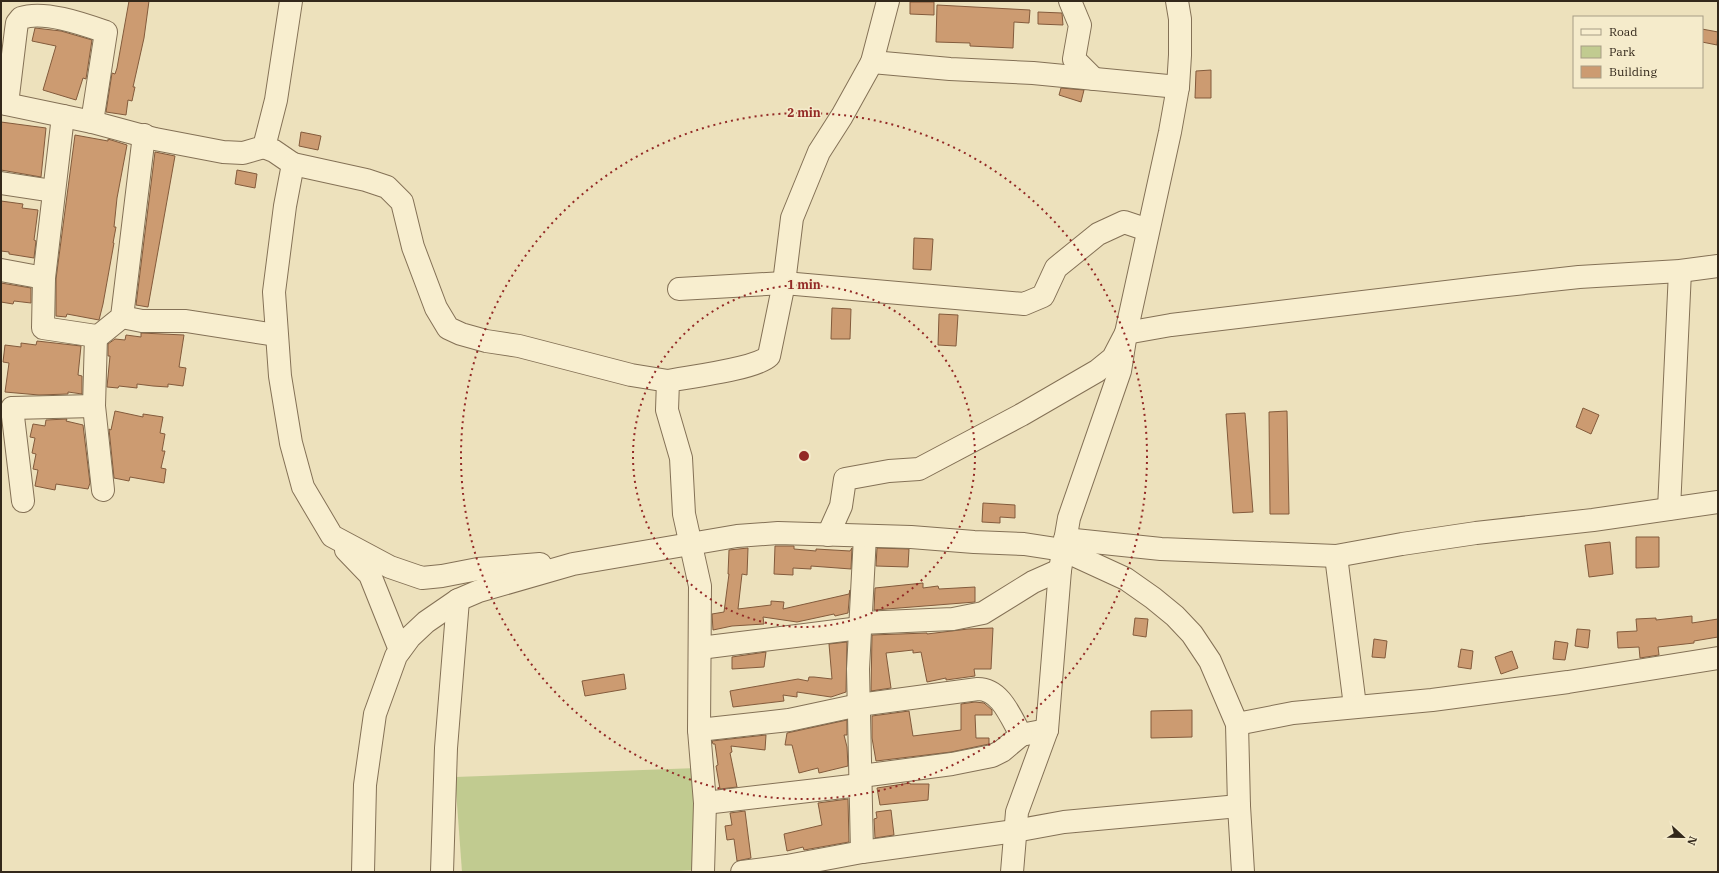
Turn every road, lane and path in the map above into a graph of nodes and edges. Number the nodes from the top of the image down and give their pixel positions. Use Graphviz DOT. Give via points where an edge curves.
graph roads {
  1 [pos="291,1"];
  2 [pos="888,1"];
  3 [pos="1070,1"];
  4 [pos="1177,1"];
  5 [pos="872,62"];
  6 [pos="1094,79"];
  7 [pos="1178,87"];
  8 [pos="4,104"];
  9 [pos="63,116"];
  10 [pos="92,122"];
  11 [pos="144,135"];
  12 [pos="264,147"];
  13 [pos="293,164"];
  14 [pos="1,183"];
  15 [pos="53,191"];
  16 [pos="1148,230"];
  17 [pos="1718,266"];
  18 [pos="1,270"];
  19 [pos="1680,271"];
  20 [pos="44,278"];
  21 [pos="784,283"];
  22 [pos="679,289"];
  23 [pos="122,318"];
  24 [pos="1126,333"];
  25 [pos="276,335"];
  26 [pos="96,336"];
  27 [pos="668,381"];
  28 [pos="94,406"];
  29 [pos="103,490"];
  30 [pos="23,501"];
  31 [pos="1718,502"];
  32 [pos="1670,509"];
  33 [pos="828,535"];
  34 [pos="332,536"];
  35 [pos="864,536"];
  36 [pos="692,545"];
  37 [pos="1062,553"];
  38 [pos="1336,556"];
  39 [pos="573,564"];
  40 [pos="458,600"];
  41 [pos="860,626"];
  42 [pos="700,648"];
  43 [pos="400,650"];
  44 [pos="1718,658"];
  45 [pos="859,704"];
  46 [pos="1355,706"];
  47 [pos="1237,724"];
  48 [pos="699,730"];
  49 [pos="1047,730"];
  50 [pos="1021,735"];
  51 [pos="861,780"];
  52 [pos="705,803"];
  53 [pos="1238,806"];
  54 [pos="1015,832"];
  55 [pos="862,852"];
  56 [pos="363,872"];
  57 [pos="442,872"];
  58 [pos="703,872"];
  59 [pos="742,872"];
  60 [pos="1012,872"];
  61 [pos="1243,872"];
  1 -- 12 [label="street" via="276,100"];
  2 -- 5 [label="street"];
  3 -- 6 [label="street" via="1080,25 1074,58"];
  4 -- 7 [label="street" via="1180,18"];
  5 -- 6 [label="street"];
  5 -- 21 [label="street" via="819,152 792,218"];
  6 -- 7 [label="street"];
  7 -- 16 [label="street"];
  8 -- 9 [label="street"];
  8 -- 10 [label="street" via="20,18 36,15 80,23 106,32"];
  9 -- 10 [label="street"];
  9 -- 15 [label="street"];
  10 -- 11 [label="street"];
  11 -- 12 [label="street" via="223,152 243,153"];
  11 -- 23 [label="street"];
  12 -- 13 [label="street"];
  13 -- 25 [label="street" via="274,292"];
  13 -- 27 [label="street" via="387,187 402,202 413,247 436,308 448,328 486,341 519,346 631,375"];
  14 -- 15 [label="street"];
  15 -- 20 [label="street"];
  16 -- 21 [label="street" via="1124,222 1098,234 1056,268 1043,296 1024,304"];
  16 -- 24 [label="street"];
  17 -- 19 [label="street"];
  18 -- 20 [label="street"];
  19 -- 24 [label="street" via="1488,286 1171,325"];
  19 -- 32 [label="street"];
  20 -- 26 [label="street" via="43,328"];
  21 -- 22 [label="street"];
  21 -- 27 [label="street" via="772,346 767,358 738,368"];
  23 -- 25 [label="street" via="142,321 186,321"];
  23 -- 26 [label="street"];
  24 -- 33 [label="street" via="1113,358 1097,371 958,450 919,469 888,471 845,479 841,506"];
  24 -- 37 [label="street" via="1120,371 1069,518"];
  25 -- 34 [label="street" via="291,443 303,487"];
  26 -- 28 [label="street"];
  27 -- 36 [label="street" via="667,410 681,458 684,514"];
  28 -- 29 [label="street"];
  28 -- 30 [label="street" via="12,408"];
  31 -- 32 [label="street"];
  32 -- 38 [label="street" via="1469,534"];
  33 -- 35 [label="street"];
  33 -- 36 [label="street" via="778,533 737,536"];
  34 -- 39 [label="street" via="390,567 427,578 478,569"];
  34 -- 43 [label="street" via="370,575"];
  35 -- 37 [label="street" via="1024,544"];
  35 -- 41 [label="street"];
  36 -- 39 [label="street"];
  36 -- 42 [label="street" via="700,586"];
  37 -- 38 [label="street" via="1161,549"];
  37 -- 41 [label="street" via="1033,582 983,613 953,619"];
  37 -- 47 [label="street" via="1126,579 1175,616 1192,634 1210,661"];
  37 -- 49 [label="street"];
  38 -- 46 [label="street"];
  39 -- 40 [label="street" via="479,591"];
  40 -- 43 [label="street" via="426,622"];
  40 -- 57 [label="street" via="446,748"];
  41 -- 42 [label="street"];
  41 -- 45 [label="street"];
  42 -- 48 [label="street"];
  43 -- 56 [label="street" via="386,679 372,732 365,785"];
  44 -- 46 [label="street" via="1432,700"];
  45 -- 48 [label="street" via="789,720"];
  45 -- 50 [label="street" via="986,689 1002,702"];
  45 -- 51 [label="street"];
  46 -- 47 [label="street" via="1293,713"];
  47 -- 53 [label="street"];
  48 -- 52 [label="street"];
  49 -- 50 [label="street"];
  49 -- 54 [label="street" via="1019,805"];
  50 -- 51 [label="street" via="992,756"];
  51 -- 52 [label="street"];
  51 -- 55 [label="street"];
  52 -- 58 [label="street"];
  53 -- 54 [label="street" via="1064,822"];
  53 -- 61 [label="street"];
  54 -- 55 [label="street"];
  54 -- 60 [label="street"];
  55 -- 59 [label="street"];
}
